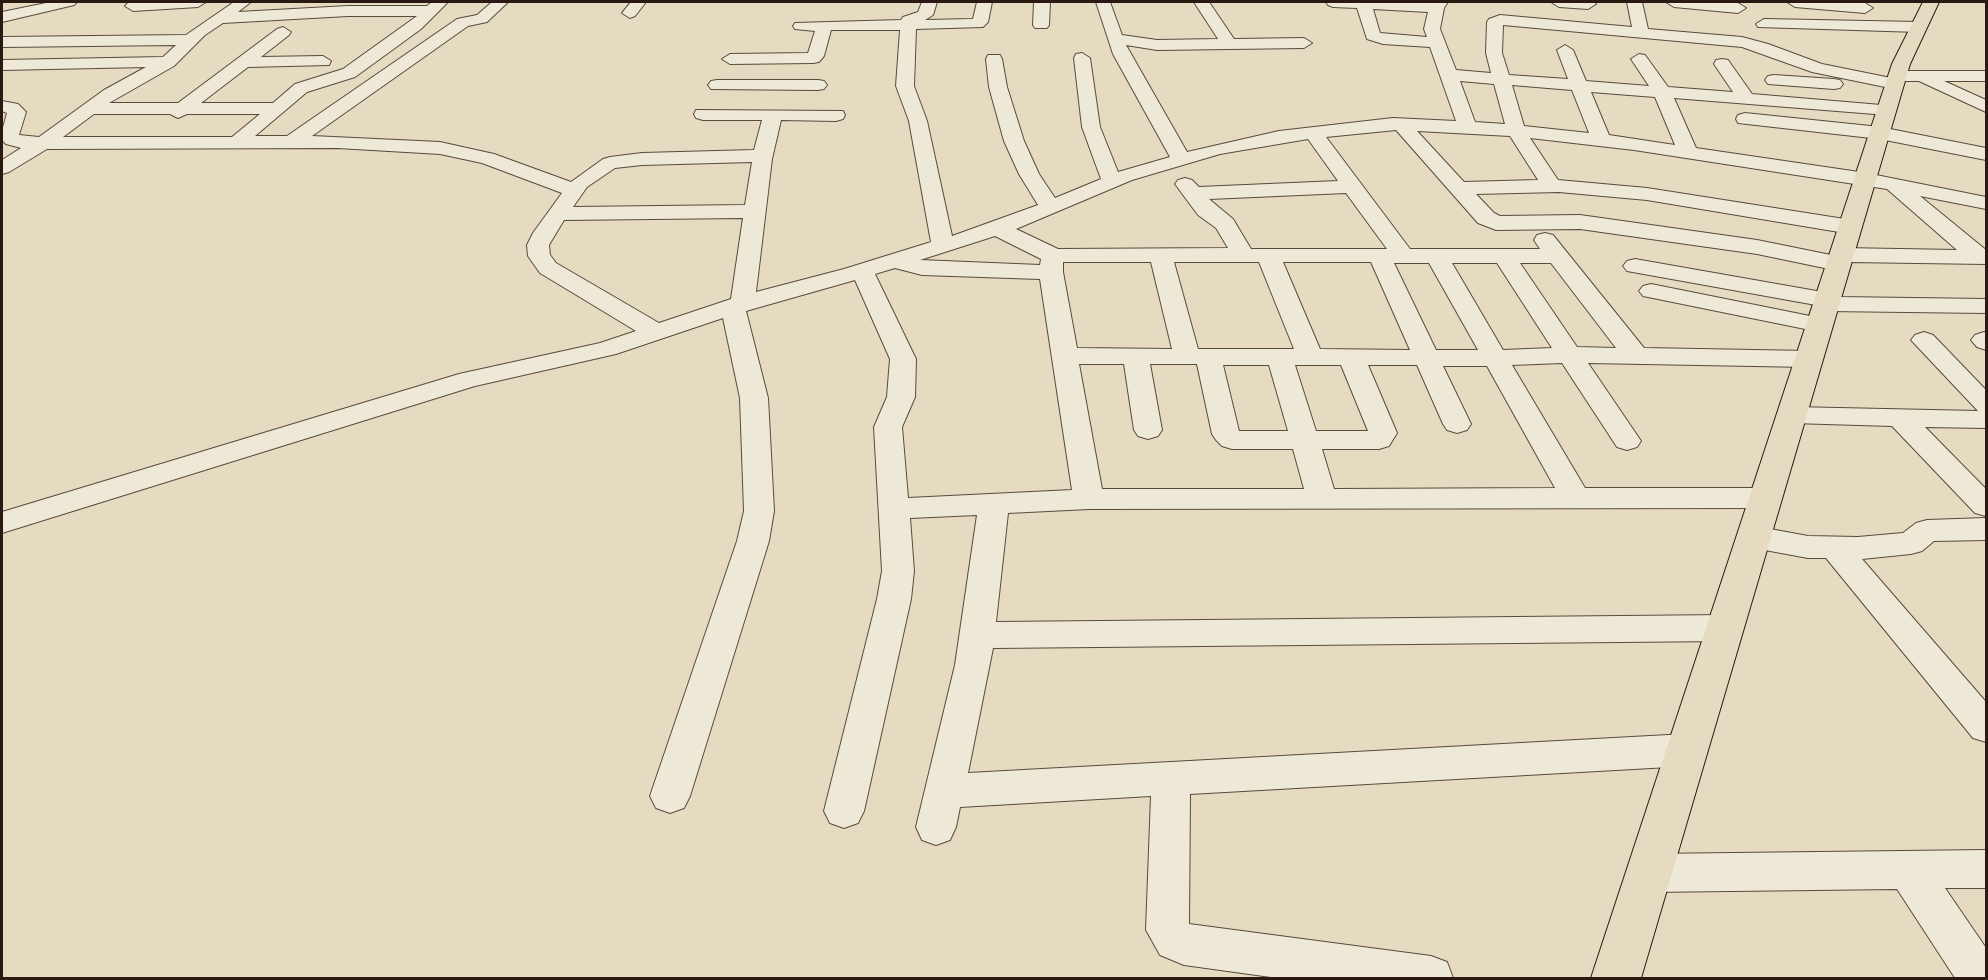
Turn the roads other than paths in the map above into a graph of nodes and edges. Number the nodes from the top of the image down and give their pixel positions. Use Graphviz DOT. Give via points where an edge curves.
graph roads {
  1 [pos="69,2"];
  2 [pos="138,2"];
  3 [pos="198,2"];
  4 [pos="247,2"];
  5 [pos="500,2"];
  6 [pos="984,2"];
  7 [pos="1042,2"];
  8 [pos="1103,2"];
  9 [pos="1202,2"];
  10 [pos="1333,2"];
  11 [pos="1363,2"];
  12 [pos="1559,2"];
  13 [pos="1635,2"];
  14 [pos="1795,2"];
  15 [pos="1588,3"];
  16 [pos="928,4"];
  17 [pos="1439,5"];
  18 [pos="382,6"];
  19 [pos="435,6"];
  20 [pos="905,6"];
  21 [pos="1738,8"];
  22 [pos="1910,15"];
  23 [pos="1686,16"];
  24 [pos="2,17"];
  25 [pos="183,21"];
  26 [pos="71,23"];
  27 [pos="222,24"];
  28 [pos="1764,24"];
  29 [pos="909,25"];
  30 [pos="1828,25"];
  31 [pos="801,26"];
  32 [pos="824,26"];
  33 [pos="1041,26"];
  34 [pos="1590,27"];
  35 [pos="357,29"];
  36 [pos="1641,32"];
  37 [pos="251,33"];
  38 [pos="1434,35"];
  39 [pos="195,37"];
  40 [pos="1116,39"];
  41 [pos="1814,41"];
  42 [pos="2,42"];
  43 [pos="44,42"];
  44 [pos="1304,43"];
  45 [pos="1796,43"];
  46 [pos="1229,44"];
  47 [pos="1758,45"];
  48 [pos="1565,50"];
  49 [pos="1082,58"];
  50 [pos="994,59"];
  51 [pos="1639,59"];
  52 [pos="323,61"];
  53 [pos="168,62"];
  54 [pos="245,62"];
  55 [pos="1722,64"];
  56 [pos="4,66"];
  57 [pos="1448,75"];
  58 [pos="1986,76"];
  59 [pos="1501,80"];
  60 [pos="717,85"];
  61 [pos="818,85"];
  62 [pos="1581,86"];
  63 [pos="1662,92"];
  64 [pos="1959,94"];
  65 [pos="1986,94"];
  66 [pos="1895,95"];
  67 [pos="1747,99"];
  68 [pos="1793,103"];
  69 [pos="1986,107"];
  70 [pos="183,108"];
  71 [pos="277,108"];
  72 [pos="88,109"];
  73 [pos="1670,111"];
  74 [pos="703,114"];
  75 [pos="1694,114"];
  76 [pos="773,115"];
  77 [pos="836,115"];
  78 [pos="1729,117"];
  79 [pos="6,118"];
  80 [pos="1401,124"];
  81 [pos="1467,126"];
  82 [pos="694,134"];
  83 [pos="1314,134"];
  84 [pos="1522,141"];
  85 [pos="1602,141"];
  86 [pos="236,142"];
  87 [pos="290,142"];
  88 [pos="138,143"];
  89 [pos="37,146"];
  90 [pos="2,149"];
  91 [pos="1689,154"];
  92 [pos="1986,154"];
  93 [pos="762,156"];
  94 [pos="1641,161"];
  95 [pos="1175,162"];
  96 [pos="2,168"];
  97 [pos="1112,181"];
  98 [pos="1873,185"];
  99 [pos="1353,186"];
  100 [pos="1552,186"];
  101 [pos="1460,188"];
  102 [pos="574,190"];
  103 [pos="1193,194"];
  104 [pos="1647,194"];
  105 [pos="1986,203"];
  106 [pos="1049,206"];
  107 [pos="754,211"];
  108 [pos="558,214"];
  109 [pos="1529,222"];
  110 [pos="995,227"];
  111 [pos="943,246"];
  112 [pos="1844,249"];
  113 [pos="1243,255"];
  114 [pos="1268,255"];
  115 [pos="1391,255"];
  116 [pos="1436,255"];
  117 [pos="1503,255"];
  118 [pos="1558,255"];
  119 [pos="1161,256"];
  120 [pos="1983,257"];
  121 [pos="897,260"];
  122 [pos="1054,265"];
  123 [pos="1635,266"];
  124 [pos="862,271"];
  125 [pos="1651,291"];
  126 [pos="738,305"];
  127 [pos="1986,306"];
  128 [pos="1825,310"];
  129 [pos="656,332"];
  130 [pos="1924,340"];
  131 [pos="1569,355"];
  132 [pos="1065,356"];
  133 [pos="1636,356"];
  134 [pos="1136,357"];
  135 [pos="1197,357"];
  136 [pos="1280,357"];
  137 [pos="1310,357"];
  138 [pos="1351,357"];
  139 [pos="1427,358"];
  140 [pos="1494,358"];
  141 [pos="1809,359"];
  142 [pos="1986,405"];
  143 [pos="1792,415"];
  144 [pos="1900,417"];
  145 [pos="1986,420"];
  146 [pos="1457,424"];
  147 [pos="1148,430"];
  148 [pos="1305,441"];
  149 [pos="1627,441"];
  150 [pos="1322,498"];
  151 [pos="1576,498"];
  152 [pos="1766,498"];
  153 [pos="1089,499"];
  154 [pos="994,504"];
  155 [pos="1986,506"];
  156 [pos="893,509"];
  157 [pos="2,523"];
  158 [pos="1986,529"];
  159 [pos="1754,537"];
  160 [pos="1835,548"];
  161 [pos="1725,628"];
  162 [pos="977,635"];
  163 [pos="1986,727"];
  164 [pos="1687,750"];
  165 [pos="1172,778"];
  166 [pos="944,790"];
  167 [pos="670,796"];
  168 [pos="844,811"];
  169 [pos="936,827"];
  170 [pos="1986,869"];
  171 [pos="1908,870"];
  172 [pos="1649,873"];
  173 [pos="1431,978"];
  174 [pos="1616,978"];
  175 [pos="1981,978"];
  1 -- 24 [label="street"];
  2 -- 3 [label="street" via="133,6"];
  4 -- 27 [label="street"];
  5 -- 87 [label="street" via="482,19 463,22"];
  6 -- 29 [label="street" via="980,22 976,24"];
  7 -- 33 [label="street"];
  8 -- 40 [label="street"];
  9 -- 46 [label="street"];
  10 -- 11 [label="street"];
  11 -- 17 [label="street"];
  11 -- 38 [label="street" via="1373,36 1377,38"];
  12 -- 15 [label="street"];
  13 -- 36 [label="street"];
  14 -- 22 [label="street"];
  15 -- 34 [label="street"];
  16 -- 20 [label="street"];
  16 -- 29 [label="street" via="925,15 909,20"];
  17 -- 38 [label="street"];
  18 -- 19 [label="street"];
  18 -- 27 [label="street"];
  18 -- 35 [label="street"];
  19 -- 71 [label="street" via="415,26 349,73 301,88"];
  21 -- 23 [label="street"];
  22 -- 30 [label="street"];
  22 -- 66 [label="main road"];
  23 -- 36 [label="street"];
  23 -- 47 [label="street"];
  25 -- 27 [label="street"];
  26 -- 43 [label="street"];
  27 -- 39 [label="street"];
  28 -- 30 [label="street"];
  29 -- 32 [label="street"];
  29 -- 111 [label="street" via="905,86 918,122"];
  30 -- 41 [label="street"];
  31 -- 32 [label="street"];
  32 -- 60 [label="street" via="813,58 733,52"];
  34 -- 36 [label="street"];
  34 -- 59 [label="street" via="1495,22 1494,53"];
  37 -- 54 [label="street" via="289,32"];
  38 -- 57 [label="street"];
  39 -- 43 [label="street"];
  39 -- 53 [label="street"];
  40 -- 46 [label="street" via="1157,45"];
  40 -- 95 [label="street"];
  42 -- 43 [label="street"];
  43 -- 56 [label="street"];
  44 -- 46 [label="street"];
  45 -- 47 [label="street"];
  47 -- 66 [label="street"];
  48 -- 62 [label="street"];
  49 -- 97 [label="street" via="1091,127"];
  50 -- 106 [label="street" via="1014,141"];
  51 -- 63 [label="street"];
  52 -- 54 [label="street"];
  53 -- 56 [label="street"];
  53 -- 72 [label="street"];
  54 -- 70 [label="street"];
  55 -- 67 [label="street"];
  57 -- 59 [label="street"];
  57 -- 81 [label="street"];
  58 -- 66 [label="street"];
  59 -- 62 [label="street"];
  59 -- 84 [label="street"];
  60 -- 61 [label="street"];
  60 -- 74 [label="street"];
  62 -- 63 [label="street"];
  62 -- 85 [label="street"];
  63 -- 67 [label="street"];
  63 -- 73 [label="street"];
  64 -- 65 [label="street"];
  64 -- 66 [label="street"];
  64 -- 69 [label="street"];
  66 -- 68 [label="street"];
  66 -- 68 [label="street" via="1769,73"];
  66 -- 78 [label="street"];
  66 -- 92 [label="street"];
  66 -- 98 [label="main road"];
  67 -- 68 [label="street"];
  70 -- 71 [label="street"];
  70 -- 72 [label="street"];
  70 -- 88 [label="street"];
  71 -- 86 [label="street"];
  72 -- 89 [label="street"];
  73 -- 75 [label="street"];
  73 -- 91 [label="street"];
  74 -- 76 [label="street"];
  74 -- 82 [label="street"];
  76 -- 77 [label="street"];
  76 -- 93 [label="street"];
  79 -- 89 [label="street" via="9,137"];
  80 -- 81 [label="street"];
  80 -- 83 [label="street"];
  80 -- 101 [label="street"];
  81 -- 84 [label="street"];
  83 -- 95 [label="street" via="1216,148"];
  83 -- 99 [label="street"];
  84 -- 85 [label="street"];
  84 -- 94 [label="street"];
  84 -- 100 [label="street"];
  85 -- 94 [label="street"];
  86 -- 87 [label="street"];
  86 -- 88 [label="street"];
  87 -- 102 [label="street" via="462,151"];
  88 -- 89 [label="street"];
  89 -- 90 [label="street"];
  89 -- 96 [label="street"];
  91 -- 94 [label="street"];
  91 -- 98 [label="street"];
  93 -- 102 [label="street" via="622,160 610,163"];
  93 -- 107 [label="street"];
  94 -- 98 [label="street"];
  94 -- 104 [label="street"];
  95 -- 97 [label="street"];
  95 -- 103 [label="street"];
  97 -- 106 [label="street"];
  98 -- 105 [label="street"];
  98 -- 112 [label="main road"];
  98 -- 120 [label="street"];
  99 -- 103 [label="street"];
  99 -- 115 [label="street"];
  100 -- 101 [label="street"];
  100 -- 104 [label="street"];
  101 -- 109 [label="street" via="1490,221"];
  102 -- 108 [label="street"];
  103 -- 113 [label="street" via="1225,224"];
  104 -- 112 [label="street"];
  106 -- 110 [label="street"];
  107 -- 108 [label="street"];
  107 -- 126 [label="street"];
  108 -- 129 [label="street" via="538,245 539,256 548,268"];
  109 -- 112 [label="street" via="1566,221 1758,248"];
  109 -- 118 [label="street"];
  110 -- 111 [label="street"];
  110 -- 122 [label="street"];
  111 -- 121 [label="street"];
  112 -- 120 [label="street"];
  112 -- 128 [label="main road"];
  113 -- 114 [label="street"];
  113 -- 119 [label="street"];
  114 -- 115 [label="street"];
  114 -- 137 [label="street"];
  115 -- 116 [label="street"];
  115 -- 139 [label="street"];
  116 -- 117 [label="street"];
  116 -- 140 [label="street"];
  117 -- 118 [label="street"];
  117 -- 131 [label="street"];
  118 -- 133 [label="street"];
  119 -- 122 [label="street"];
  119 -- 135 [label="street"];
  121 -- 122 [label="street" via="922,268"];
  121 -- 124 [label="street"];
  122 -- 132 [label="street"];
  123 -- 128 [label="street"];
  124 -- 126 [label="street"];
  124 -- 156 [label="street" via="903,359 901,397 888,428"];
  125 -- 128 [label="street"];
  126 -- 129 [label="street"];
  126 -- 167 [label="street" via="754,398 759,510 753,541"];
  127 -- 128 [label="street"];
  128 -- 141 [label="main road"];
  129 -- 157 [label="street" via="607,349 468,381"];
  130 -- 142 [label="street"];
  131 -- 133 [label="street"];
  131 -- 140 [label="street"];
  131 -- 149 [label="street"];
  132 -- 134 [label="street"];
  132 -- 153 [label="street"];
  133 -- 141 [label="street"];
  134 -- 135 [label="street"];
  134 -- 147 [label="street"];
  135 -- 136 [label="street"];
  135 -- 148 [label="street" via="1228,438"];
  136 -- 137 [label="street"];
  136 -- 148 [label="street"];
  137 -- 138 [label="street"];
  138 -- 139 [label="street"];
  138 -- 148 [label="street" via="1382,437 1368,441"];
  139 -- 140 [label="street"];
  139 -- 146 [label="street"];
  140 -- 151 [label="street"];
  141 -- 143 [label="main road"];
  143 -- 144 [label="street"];
  143 -- 152 [label="main road"];
  144 -- 145 [label="street"];
  144 -- 155 [label="street"];
  148 -- 150 [label="street"];
  150 -- 151 [label="street"];
  150 -- 153 [label="street"];
  151 -- 152 [label="street"];
  152 -- 159 [label="main road"];
  153 -- 154 [label="street"];
  154 -- 156 [label="street"];
  154 -- 162 [label="street"];
  156 -- 168 [label="street" via="898,572 894,598"];
  158 -- 160 [label="street" via="1927,531 1911,543 1897,546"];
  159 -- 160 [label="street"];
  159 -- 161 [label="main road"];
  160 -- 163 [label="street"];
  161 -- 162 [label="street"];
  161 -- 164 [label="main road"];
  162 -- 166 [label="street"];
  164 -- 165 [label="street"];
  164 -- 172 [label="main road"];
  165 -- 166 [label="street"];
  165 -- 173 [label="street" via="1167,919 1175,940"];
  166 -- 169 [label="street"];
  170 -- 171 [label="street"];
  171 -- 172 [label="street"];
  171 -- 175 [label="street"];
  172 -- 174 [label="main road"];
}
